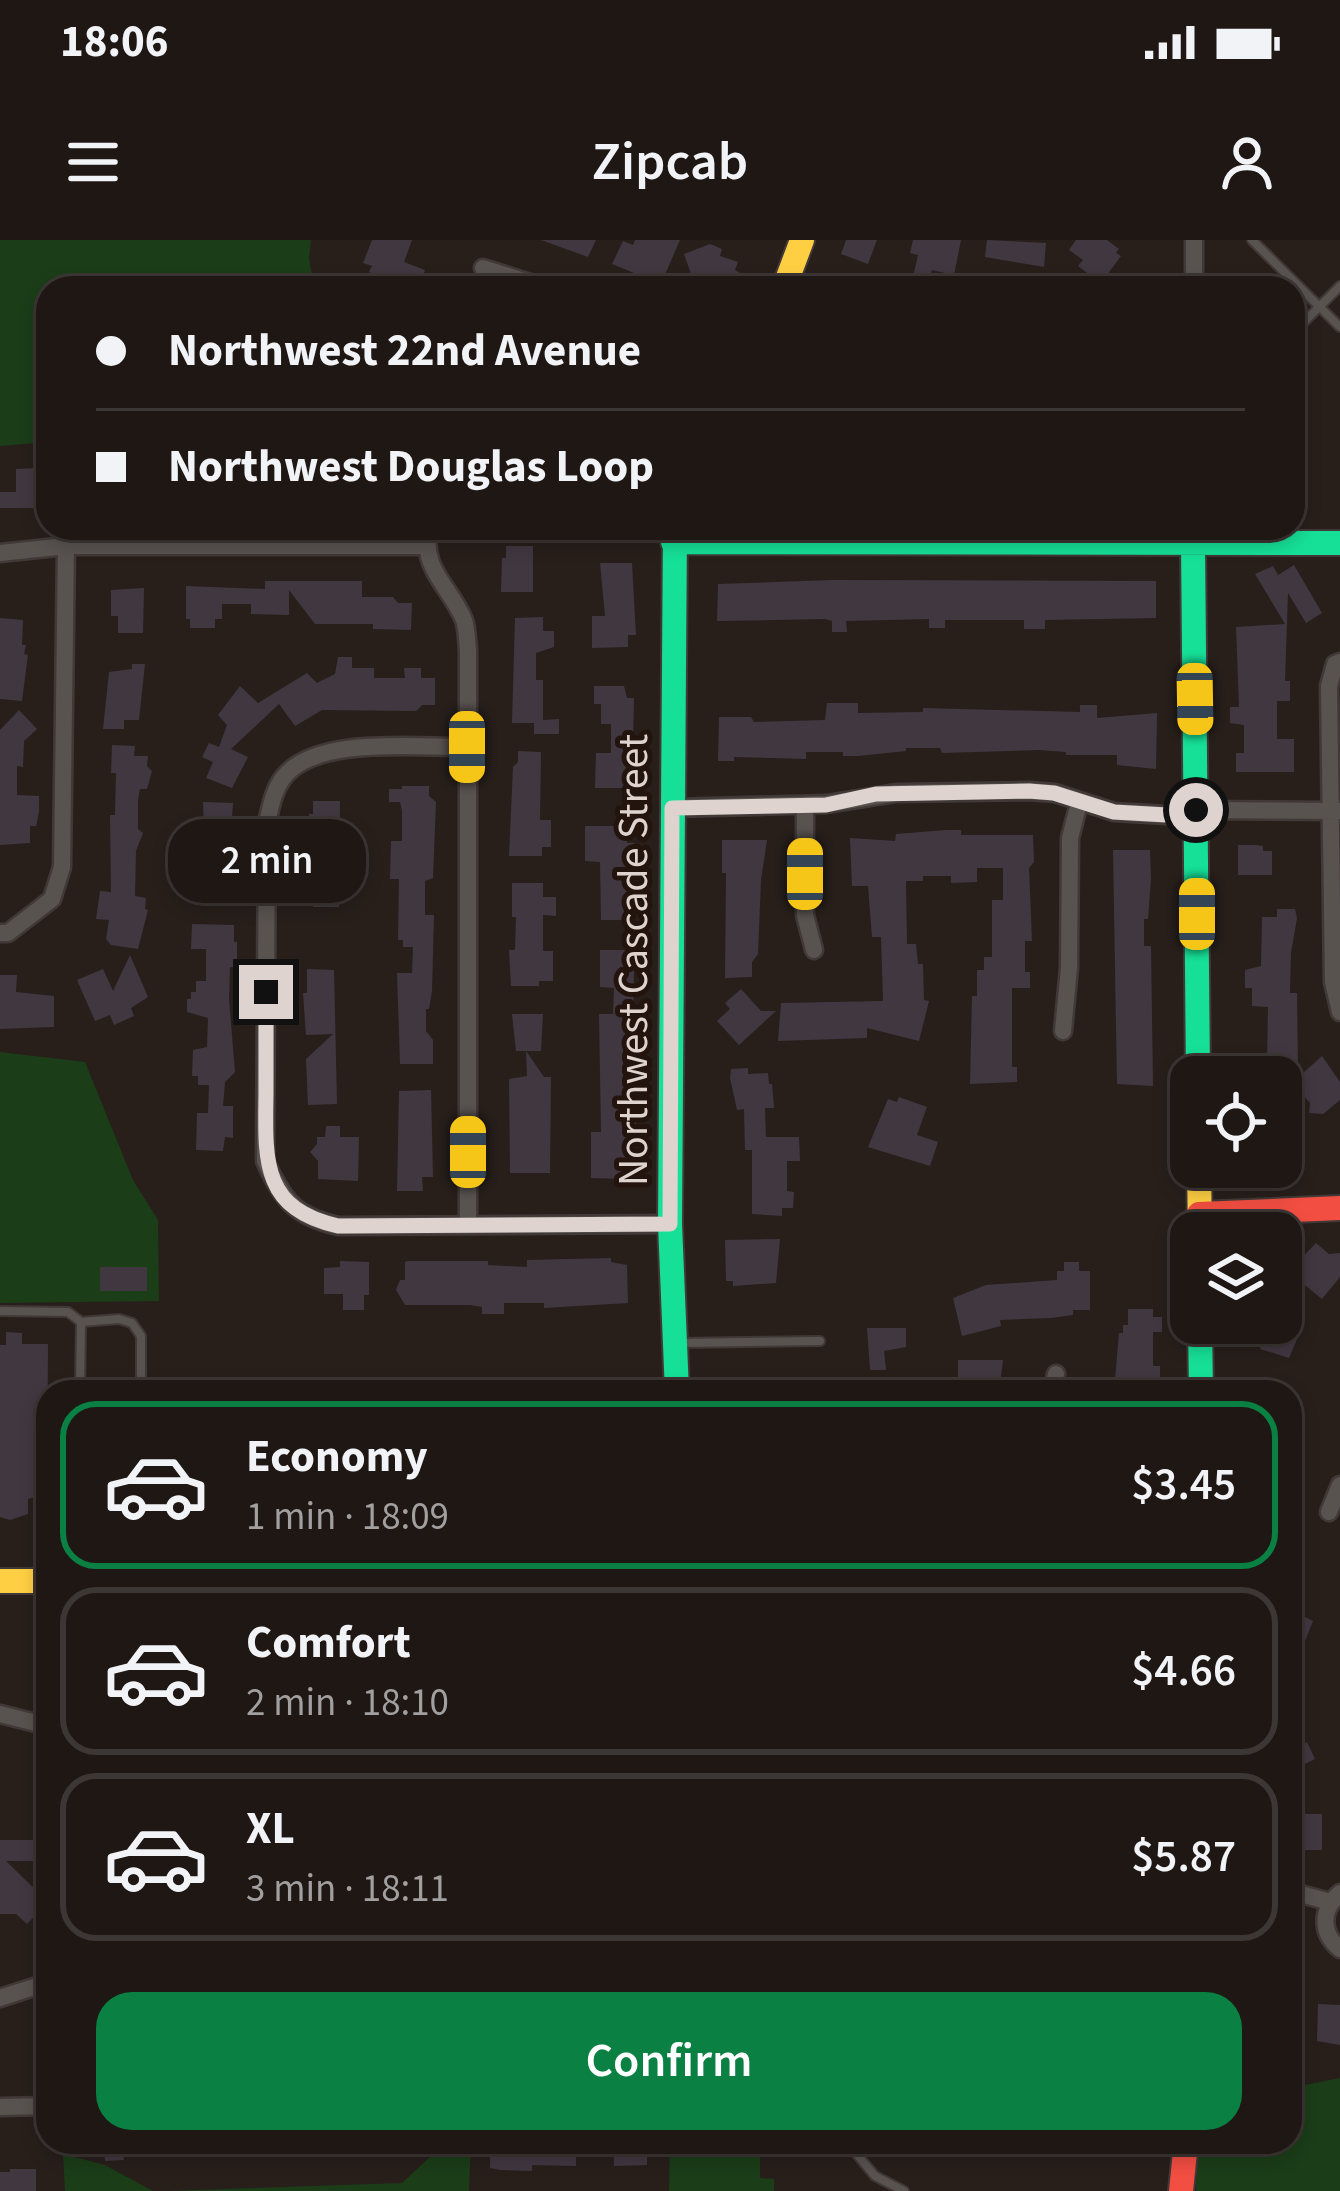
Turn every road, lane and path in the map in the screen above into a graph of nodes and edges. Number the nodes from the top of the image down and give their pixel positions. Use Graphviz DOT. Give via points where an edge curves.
graph roads {
  1 [pos="802,240"];
  2 [pos="1194,240"];
  3 [pos="1252,240"];
  4 [pos="483,268"];
  5 [pos="508,276"];
  6 [pos="791,276"];
  7 [pos="1194,276"];
  8 [pos="1289,276"];
  9 [pos="1340,286"];
  10 [pos="1305,291"];
  11 [pos="1320,306"];
  12 [pos="1305,321"];
  13 [pos="1340,327"];
  14 [pos="307,540"];
  15 [pos="427,540"];
  16 [pos="674,540"];
  17 [pos="1193,540"];
  18 [pos="1285,540"];
  19 [pos="1340,543"];
  20 [pos="66,546"];
  21 [pos="0,553"];
  22 [pos="1340,662"];
  23 [pos="467,747"];
  24 [pos="1079,803"];
  25 [pos="805,805"];
  26 [pos="672,808"];
  27 [pos="1196,810"];
  28 [pos="1335,812"];
  29 [pos="0,933"];
  30 [pos="814,950"];
  31 [pos="1340,1012"];
  32 [pos="1063,1031"];
  33 [pos="1198,1056"];
  34 [pos="1340,1208"];
  35 [pos="1302,1212"];
  36 [pos="468,1224"];
  37 [pos="670,1224"];
  38 [pos="0,1311"];
  39 [pos="80,1322"];
  40 [pos="820,1341"];
  41 [pos="676,1343"];
  42 [pos="1200,1344"];
  43 [pos="80,1380"];
  44 [pos="141,1380"];
  45 [pos="677,1380"];
  46 [pos="1201,1380"];
  47 [pos="1340,1485"];
  48 [pos="1329,1512"];
  49 [pos="0,1581"];
  50 [pos="36,1581"];
  51 [pos="0,1714"];
  52 [pos="36,1723"];
  53 [pos="1302,1894"];
  54 [pos="1335,1898"];
  55 [pos="1340,1949"];
  56 [pos="36,1987"];
  57 [pos="0,1998"];
  58 [pos="36,2106"];
  59 [pos="0,2107"];
  60 [pos="857,2154"];
  61 [pos="1185,2154"];
  62 [pos="904,2191"];
  63 [pos="1181,2191"];
  1 -- 6 [label="street"];
  2 -- 7 [label="street"];
  3 -- 8 [label="lane"];
  4 -- 5 [label="street"];
  9 -- 11 [label="lane"];
  10 -- 11 [label="lane"];
  11 -- 12 [label="lane"];
  11 -- 13 [label="lane"];
  14 -- 20 [label="street"];
  15 -- 23 [label="street" via="432,572 464,621"];
  16 -- 26 [label="street, Northwest Cascade Street"];
  17 -- 27 [label="street"];
  18 -- 19 [label="street"];
  20 -- 21 [label="street"];
  20 -- 29 [label="street" via="62,867 52,898"];
  22 -- 28 [label="street" via="1329,686"];
  23 -- 36 [label="street"];
  23 -- 36 [label="street" via="339,749 285,774 274,794 267,822 266,1161 281,1195 308,1220"];
  24 -- 25 [label="street" via="1029,791 876,794"];
  24 -- 27 [label="street" via="1114,812"];
  24 -- 32 [label="street" via="1070,838"];
  25 -- 26 [label="street"];
  25 -- 30 [label="street" via="805,915"];
  26 -- 37 [label="street, Northwest Cascade Street"];
  27 -- 28 [label="street"];
  27 -- 33 [label="street"];
  28 -- 31 [label="street" via="1333,982"];
  34 -- 35 [label="street"];
  36 -- 37 [label="street"];
  37 -- 41 [label="street, Northwest Cascade Street"];
  38 -- 39 [label="lane" via="68,1312"];
  39 -- 43 [label="lane"];
  39 -- 44 [label="lane" via="132,1323 141,1336"];
  40 -- 41 [label="lane"];
  41 -- 45 [label="street, Northwest Cascade Street"];
  42 -- 46 [label="street"];
  47 -- 48 [label="street"];
  49 -- 50 [label="street"];
  51 -- 52 [label="street"];
  53 -- 54 [label="street"];
  54 -- 55 [label="street" via="1325,1926"];
  56 -- 57 [label="street"];
  58 -- 59 [label="street"];
  60 -- 62 [label="lane" via="875,2176"];
  61 -- 63 [label="street"];
}
